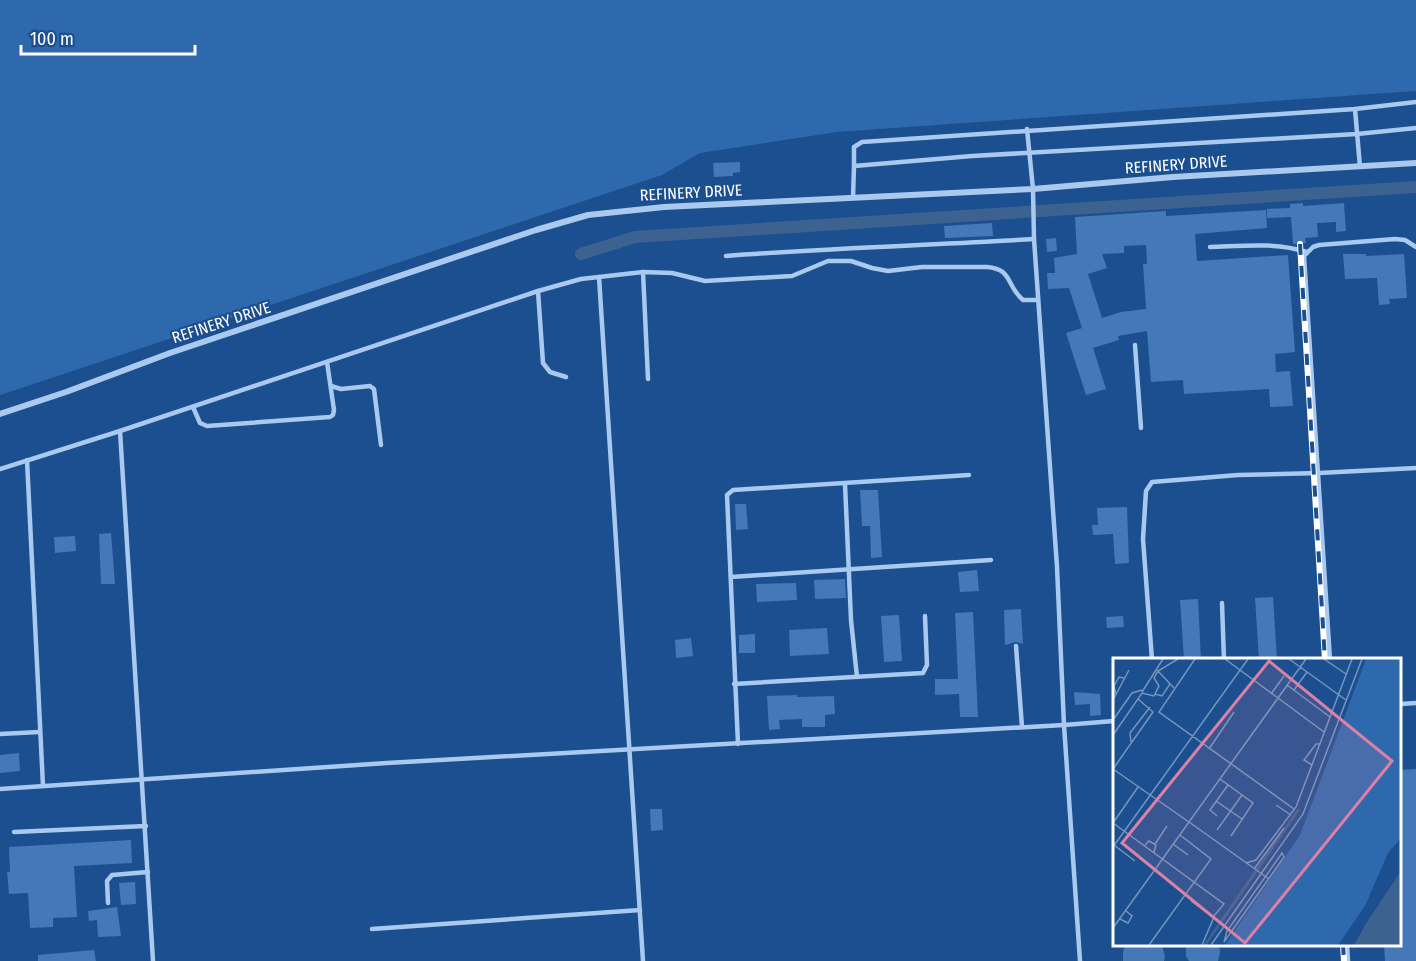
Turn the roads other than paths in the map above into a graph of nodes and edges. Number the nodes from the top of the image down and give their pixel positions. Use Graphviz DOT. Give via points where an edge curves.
graph roads {
  1 [pos="1416,102"];
  2 [pos="1355,109"];
  3 [pos="1416,128"];
  4 [pos="1027,129"];
  5 [pos="1357,134"];
  6 [pos="1030,154"];
  7 [pos="1416,163"];
  8 [pos="854,166"];
  9 [pos="1360,167"];
  10 [pos="1033,189"];
  11 [pos="854,198"];
  12 [pos="1034,239"];
  13 [pos="1415,244"];
  14 [pos="1210,247"];
  15 [pos="1307,252"];
  16 [pos="726,256"];
  17 [pos="643,272"];
  18 [pos="599,277"];
  19 [pos="538,291"];
  20 [pos="1038,300"];
  21 [pos="1135,345"];
  22 [pos="327,362"];
  23 [pos="566,377"];
  24 [pos="648,379"];
  25 [pos="331,386"];
  26 [pos="193,407"];
  27 [pos="0,414"];
  28 [pos="1141,428"];
  29 [pos="120,431"];
  30 [pos="381,445"];
  31 [pos="27,460"];
  32 [pos="1416,468"];
  33 [pos="0,469"];
  34 [pos="1319,473"];
  35 [pos="969,476"];
  36 [pos="845,484"];
  37 [pos="991,560"];
  38 [pos="849,570"];
  39 [pos="731,578"];
  40 [pos="1221,603"];
  41 [pos="925,616"];
  42 [pos="1016,646"];
  43 [pos="1152,658"];
  44 [pos="1224,658"];
  45 [pos="1329,658"];
  46 [pos="857,677"];
  47 [pos="734,684"];
  48 [pos="1416,703"];
  49 [pos="1401,704"];
  50 [pos="1113,722"];
  51 [pos="1064,725"];
  52 [pos="1022,727"];
  53 [pos="39,732"];
  54 [pos="0,734"];
  55 [pos="738,744"];
  56 [pos="631,750"];
  57 [pos="142,778"];
  58 [pos="43,786"];
  59 [pos="0,789"];
  60 [pos="146,826"];
  61 [pos="14,832"];
  62 [pos="148,873"];
  63 [pos="108,903"];
  64 [pos="640,910"];
  65 [pos="372,929"];
  66 [pos="1347,946"];
  67 [pos="153,961"];
  68 [pos="644,961"];
  69 [pos="1080,961"];
  70 [pos="1348,961"];
  1 -- 2 [label="lane"];
  2 -- 4 [label="lane"];
  2 -- 5 [label="lane"];
  3 -- 5 [label="lane"];
  4 -- 6 [label="lane"];
  4 -- 8 [label="lane" via="862,142 854,147"];
  5 -- 6 [label="lane"];
  5 -- 9 [label="lane"];
  6 -- 8 [label="lane"];
  6 -- 10 [label="lane"];
  7 -- 9 [label="street, REFINERY DRIVE"];
  8 -- 11 [label="lane"];
  9 -- 10 [label="street, REFINERY DRIVE"];
  10 -- 11 [label="street, REFINERY DRIVE"];
  10 -- 12 [label="lane"];
  11 -- 27 [label="street, REFINERY DRIVE" via="664,207 588,215 170,353"];
  12 -- 16 [label="lane"];
  12 -- 20 [label="lane"];
  13 -- 15 [label="lane" via="1405,240 1319,245"];
  14 -- 15 [label="lane" via="1275,244"];
  15 -- 34 [label="lane" via="1305,276"];
  17 -- 18 [label="lane"];
  17 -- 20 [label="lane" via="672,273 705,281 792,276 828,261 851,261 888,271 997,267 1023,300"];
  17 -- 24 [label="lane"];
  18 -- 19 [label="lane"];
  18 -- 56 [label="lane"];
  19 -- 22 [label="lane"];
  19 -- 23 [label="lane" via="543,363 550,372"];
  20 -- 51 [label="lane"];
  21 -- 28 [label="lane"];
  22 -- 25 [label="lane"];
  22 -- 26 [label="lane"];
  25 -- 26 [label="lane" via="334,413 330,417 207,426 200,423"];
  25 -- 30 [label="lane" via="374,389"];
  26 -- 29 [label="lane"];
  29 -- 31 [label="lane"];
  29 -- 57 [label="lane"];
  31 -- 33 [label="lane"];
  31 -- 53 [label="lane"];
  32 -- 34 [label="lane"];
  34 -- 43 [label="lane" via="1238,475 1152,482 1148,486 1143,539"];
  34 -- 45 [label="lane"];
  35 -- 36 [label="lane"];
  36 -- 38 [label="lane"];
  36 -- 39 [label="lane" via="730,491 727,495"];
  37 -- 38 [label="lane"];
  38 -- 39 [label="lane"];
  38 -- 46 [label="lane"];
  39 -- 47 [label="lane"];
  40 -- 44 [label="lane"];
  41 -- 46 [label="lane" via="925,671"];
  42 -- 52 [label="lane"];
  46 -- 47 [label="lane"];
  47 -- 55 [label="lane"];
  48 -- 49 [label="lane"];
  50 -- 51 [label="lane"];
  51 -- 52 [label="lane"];
  51 -- 69 [label="lane"];
  52 -- 55 [label="lane"];
  53 -- 54 [label="lane"];
  53 -- 58 [label="lane"];
  55 -- 56 [label="lane"];
  56 -- 57 [label="lane"];
  56 -- 64 [label="lane"];
  57 -- 58 [label="lane"];
  57 -- 60 [label="lane"];
  58 -- 59 [label="lane"];
  60 -- 61 [label="lane"];
  60 -- 62 [label="lane"];
  62 -- 63 [label="lane" via="112,875 107,881"];
  62 -- 67 [label="lane"];
  64 -- 65 [label="lane"];
  64 -- 68 [label="lane"];
  66 -- 70 [label="lane"];
}
